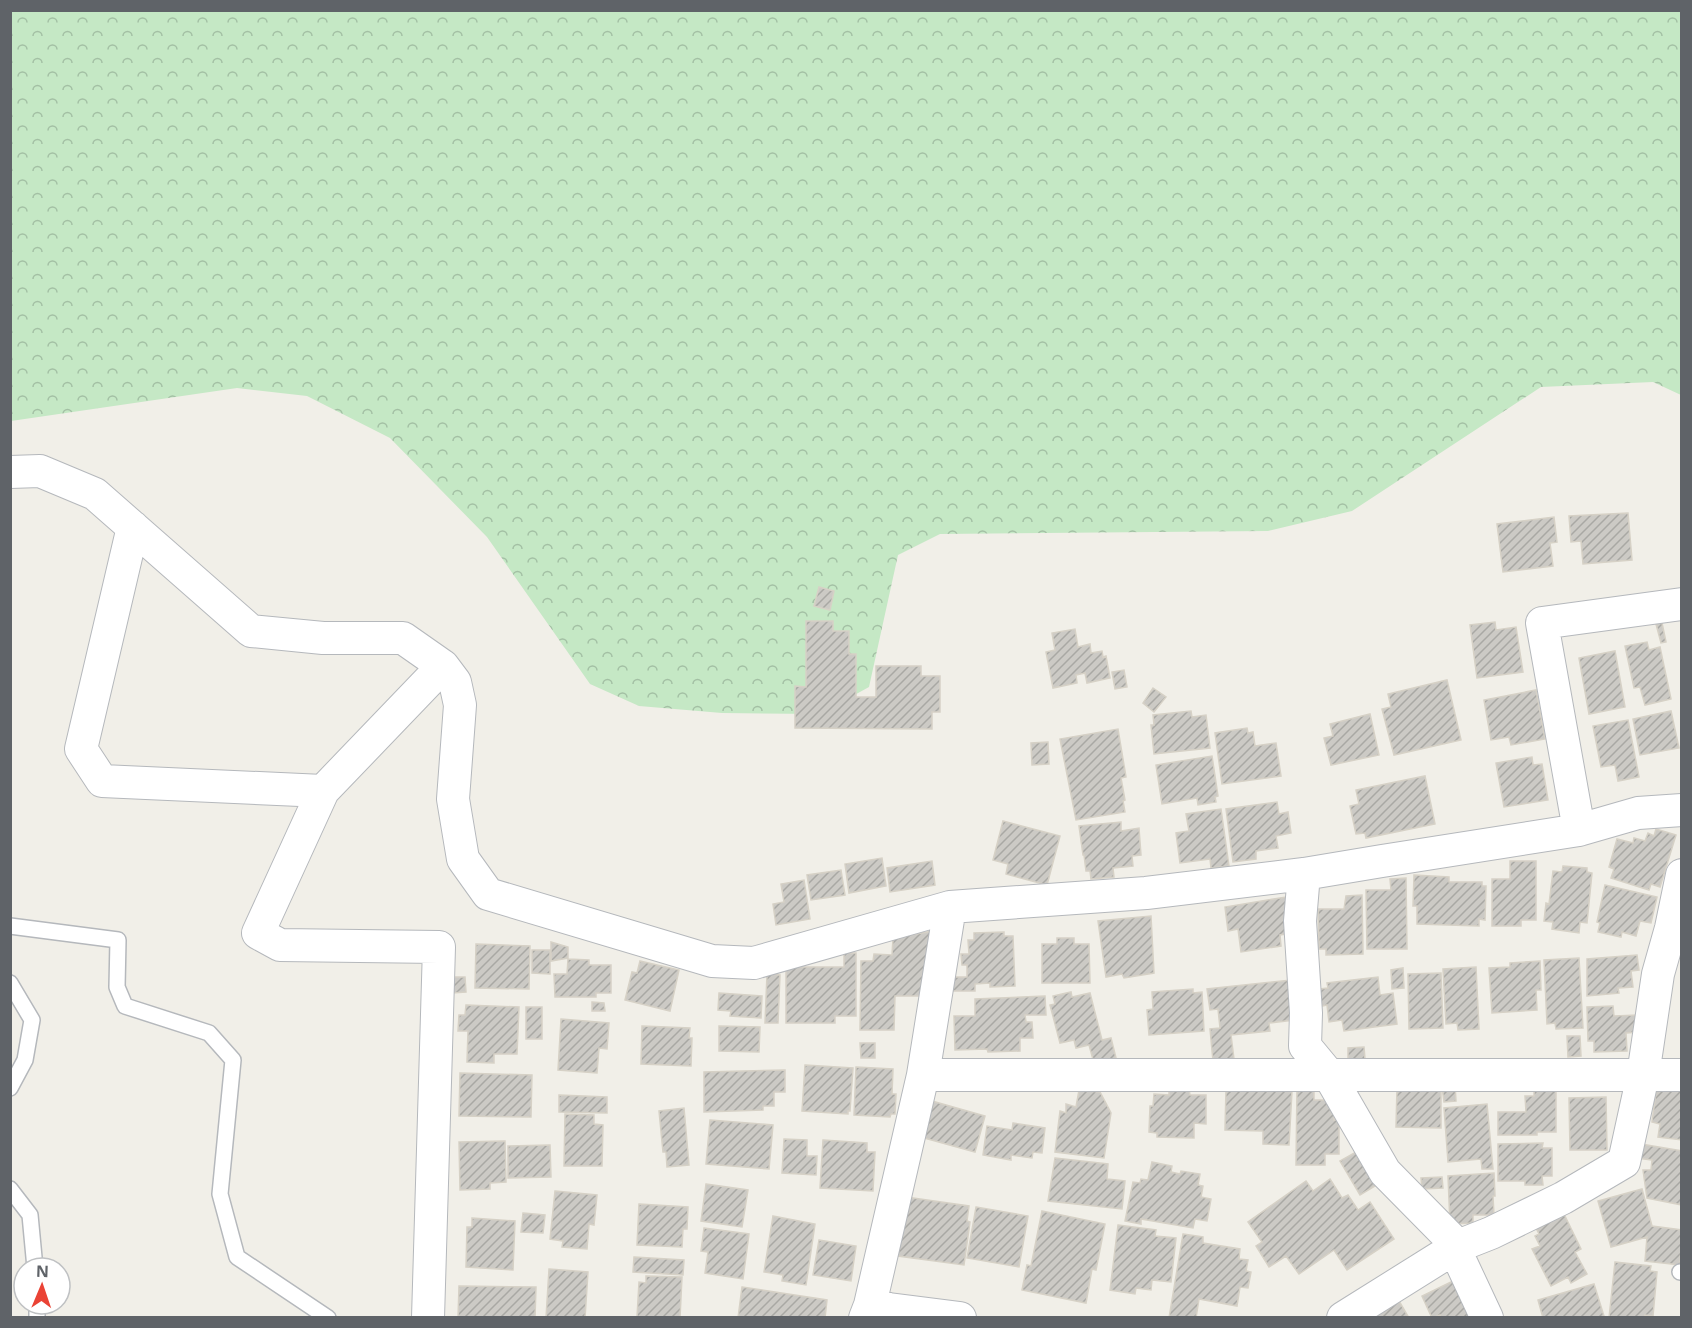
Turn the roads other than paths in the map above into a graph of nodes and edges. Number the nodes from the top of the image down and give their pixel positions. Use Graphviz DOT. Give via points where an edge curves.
graph roads {
  1 [pos="10,472"];
  2 [pos="133,527"];
  3 [pos="1682,604"];
  4 [pos="444,666"];
  5 [pos="323,792"];
  6 [pos="1682,810"];
  7 [pos="1579,830"];
  8 [pos="1304,874"];
  9 [pos="1682,875"];
  10 [pos="950,907"];
  11 [pos="10,926"];
  12 [pos="10,983"];
  13 [pos="923,1075"];
  14 [pos="1329,1075"];
  15 [pos="1643,1075"];
  16 [pos="1682,1075"];
  17 [pos="10,1088"];
  18 [pos="10,1189"];
  19 [pos="1458,1246"];
  20 [pos="34,1256"];
  21 [pos="867,1311"];
  22 [pos="328,1317"];
  23 [pos="428,1317"];
  24 [pos="960,1317"];
  25 [pos="1343,1317"];
  26 [pos="1487,1317"];
  1 -- 2 [label="street" via="40,471 95,494"];
  2 -- 4 [label="street" via="252,631 323,638 403,638"];
  2 -- 5 [label="street" via="81,748 102,781"];
  3 -- 7 [label="street" via="1542,623"];
  4 -- 5 [label="street"];
  4 -- 10 [label="street" via="455,682 460,705 453,799 463,859 488,894 712,961 754,963"];
  5 -- 23 [label="street" via="258,933 280,945 439,947"];
  6 -- 7 [label="street" via="1638,813"];
  7 -- 8 [label="street"];
  8 -- 10 [label="street" via="1146,893"];
  8 -- 14 [label="street" via="1300,921 1305,1046"];
  9 -- 15 [label="street" via="1658,974"];
  10 -- 13 [label="street"];
  11 -- 22 [label="lane" via="118,940 117,987 125,1006 209,1033 233,1060 220,1194 237,1257"];
  12 -- 17 [label="lane" via="32,1020 26,1060"];
  13 -- 14 [label="street"];
  13 -- 21 [label="street"];
  14 -- 15 [label="street"];
  14 -- 19 [label="street" via="1385,1172"];
  15 -- 16 [label="street"];
  15 -- 19 [label="street" via="1624,1162 1563,1198"];
  18 -- 20 [label="lane" via="30,1215"];
  19 -- 25 [label="street"];
  19 -- 26 [label="street" via="1458,1256"];
  21 -- 24 [label="street" via="889,1309"];
}
